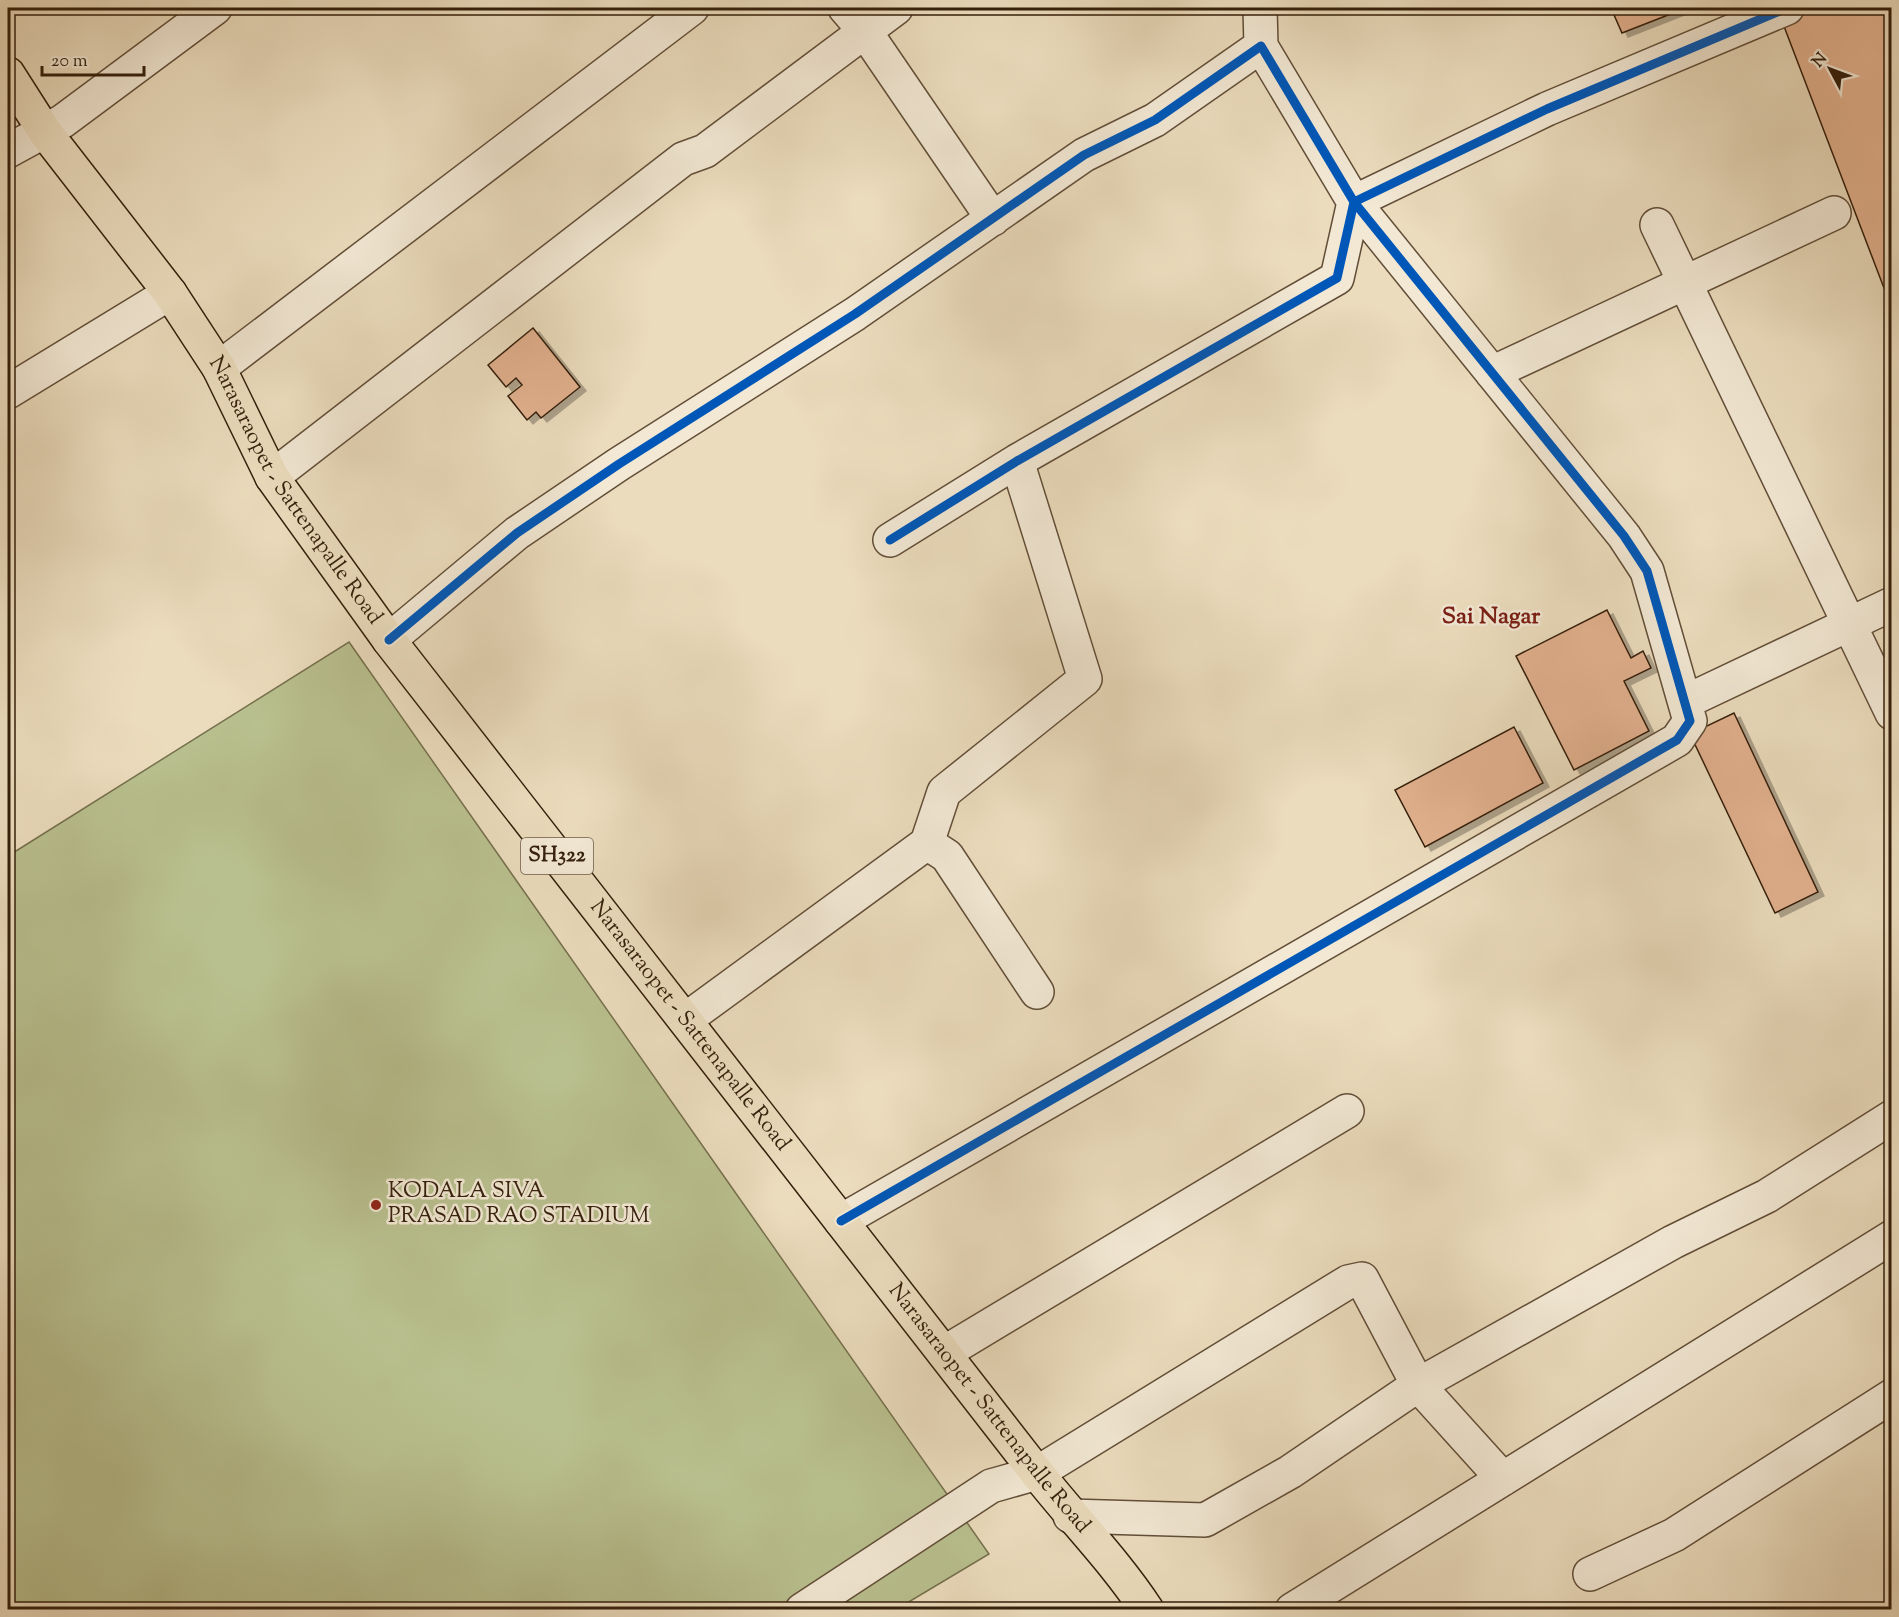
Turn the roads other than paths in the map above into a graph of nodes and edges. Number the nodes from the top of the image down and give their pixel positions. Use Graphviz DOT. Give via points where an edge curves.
graph roads {
  1 [pos="215,8"];
  2 [pos="692,8"];
  3 [pos="896,8"];
  4 [pos="1260,8"];
  5 [pos="1787,8"];
  6 [pos="854,19"];
  7 [pos="1261,46"];
  8 [pos="8,74"];
  9 [pos="45,132"];
  10 [pos="8,151"];
  11 [pos="1354,202"];
  12 [pos="1834,213"];
  13 [pos="993,219"];
  14 [pos="1657,225"];
  15 [pos="1684,283"];
  16 [pos="170,293"];
  17 [pos="219,368"];
  18 [pos="1492,373"];
  19 [pos="8,392"];
  20 [pos="1017,461"];
  21 [pos="272,477"];
  22 [pos="890,540"];
  23 [pos="1892,604"];
  24 [pos="1849,624"];
  25 [pos="389,640"];
  26 [pos="1685,702"];
  27 [pos="1892,713"];
  28 [pos="927,843"];
  29 [pos="1037,992"];
  30 [pos="685,1020"];
  31 [pos="1347,1111"];
  32 [pos="1892,1117"];
  33 [pos="841,1221"];
  34 [pos="1892,1237"];
  35 [pos="944,1353"];
  36 [pos="1418,1385"];
  37 [pos="1892,1396"];
  38 [pos="1036,1473"];
  39 [pos="1503,1479"];
  40 [pos="1070,1516"];
  41 [pos="1590,1574"];
  42 [pos="802,1610"];
  43 [pos="1148,1610"];
  44 [pos="1292,1610"];
  1 -- 9 [label="street"];
  2 -- 17 [label="street"];
  3 -- 6 [label="street"];
  4 -- 7 [label="street"];
  5 -- 11 [label="street" via="1547,109"];
  6 -- 13 [label="street"];
  6 -- 21 [label="street" via="705,151 683,159"];
  7 -- 11 [label="street"];
  7 -- 13 [label="street" via="1155,120 1084,155"];
  8 -- 9 [label="main road, Narasaraopet - Sattenapalle Road / SH322"];
  9 -- 10 [label="street"];
  9 -- 16 [label="main road, Narasaraopet - Sattenapalle Road / SH322"];
  11 -- 18 [label="street"];
  11 -- 20 [label="street" via="1337,278"];
  12 -- 15 [label="street"];
  13 -- 25 [label="street" via="855,314 517,533"];
  14 -- 15 [label="street"];
  15 -- 18 [label="street"];
  15 -- 24 [label="street"];
  16 -- 17 [label="main road, Narasaraopet - Sattenapalle Road / SH322"];
  16 -- 19 [label="street"];
  17 -- 21 [label="main road, Narasaraopet - Sattenapalle Road / SH322"];
  18 -- 26 [label="street" via="1624,536 1647,572"];
  20 -- 22 [label="street"];
  20 -- 28 [label="street" via="1085,679 944,792"];
  21 -- 25 [label="main road, Narasaraopet - Sattenapalle Road / SH322"];
  23 -- 24 [label="street"];
  24 -- 26 [label="street"];
  24 -- 27 [label="street"];
  25 -- 30 [label="main road, Narasaraopet - Sattenapalle Road / SH322"];
  26 -- 33 [label="street" via="1690,721 1677,740"];
  28 -- 29 [label="street" via="946,856"];
  28 -- 30 [label="street"];
  30 -- 33 [label="main road, Narasaraopet - Sattenapalle Road / SH322"];
  31 -- 35 [label="street"];
  32 -- 36 [label="street" via="1767,1196 1673,1242"];
  33 -- 35 [label="main road, Narasaraopet - Sattenapalle Road / SH322"];
  34 -- 39 [label="street"];
  35 -- 38 [label="main road, Narasaraopet - Sattenapalle Road / SH322"];
  36 -- 38 [label="street" via="1362,1279 1348,1282"];
  36 -- 39 [label="street"];
  36 -- 40 [label="street" via="1290,1472 1205,1520"];
  37 -- 41 [label="street" via="1674,1535"];
  38 -- 40 [label="main road, Narasaraopet - Sattenapalle Road / SH322"];
  38 -- 42 [label="street" via="991,1486"];
  39 -- 44 [label="street"];
  40 -- 43 [label="main road, Narasaraopet - Sattenapalle Road / SH322" via="1129,1581"];
}
